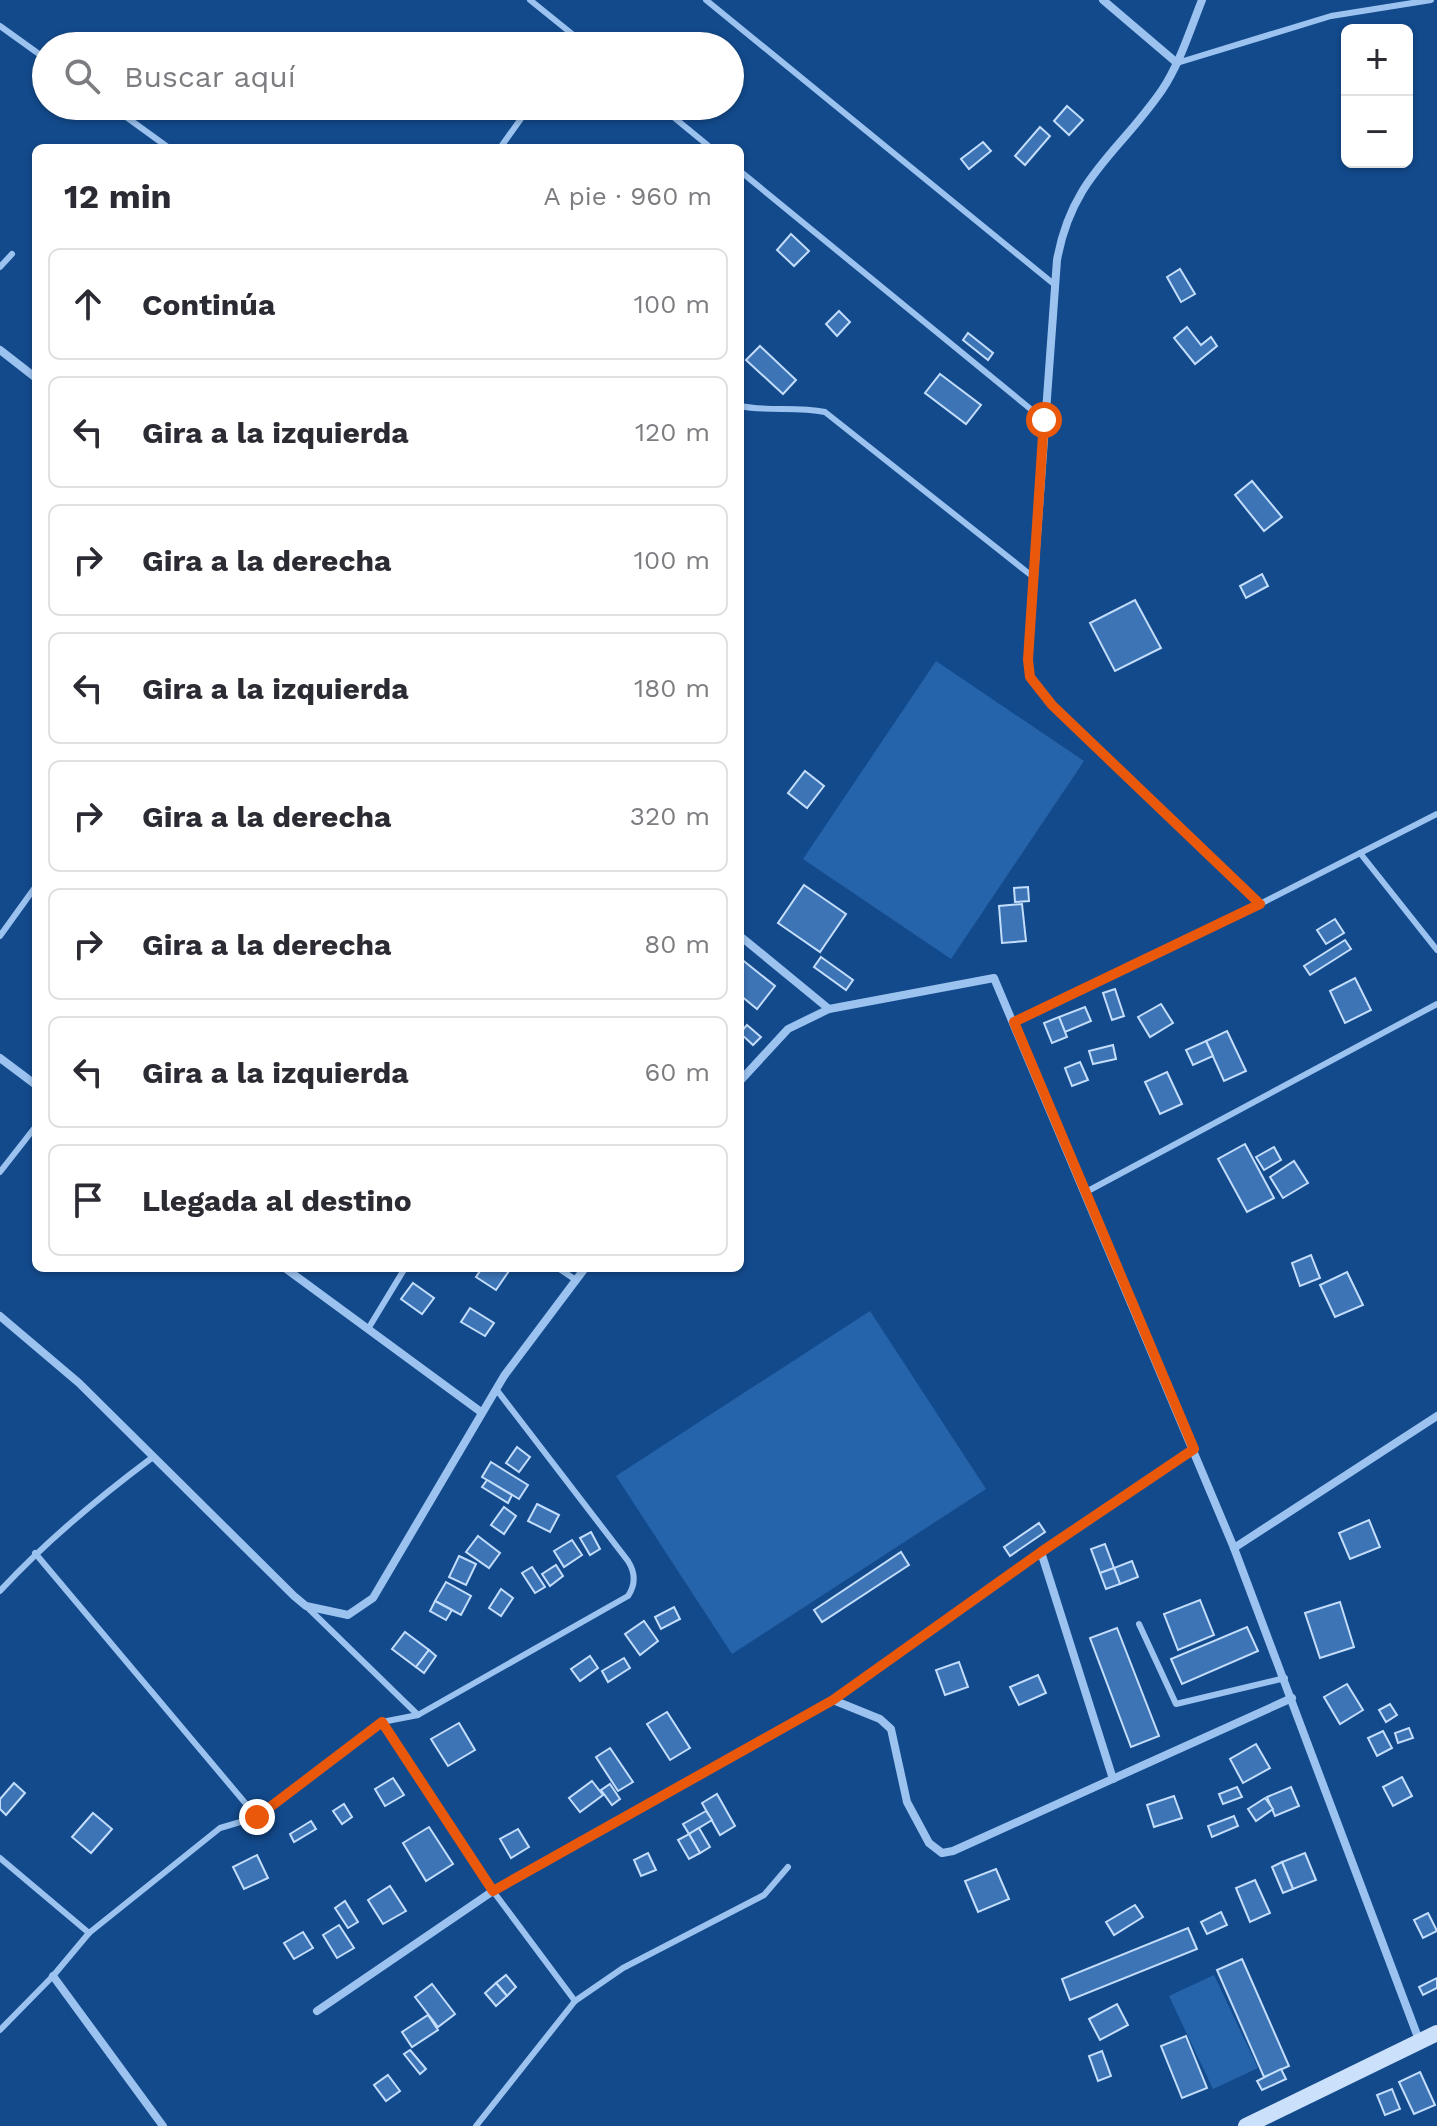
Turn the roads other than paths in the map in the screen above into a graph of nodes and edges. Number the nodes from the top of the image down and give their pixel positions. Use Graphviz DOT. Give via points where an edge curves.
graph roads {
  1 [pos="530,0"];
  2 [pos="706,0"];
  3 [pos="1103,0"];
  4 [pos="1202,0"];
  5 [pos="1431,0"];
  6 [pos="0,26"];
  7 [pos="569,32"];
  8 [pos="32,49"];
  9 [pos="1177,63"];
  10 [pos="130,120"];
  11 [pos="520,120"];
  12 [pos="677,120"];
  13 [pos="163,144"];
  14 [pos="503,144"];
  15 [pos="706,144"];
  16 [pos="744,174"];
  17 [pos="12,254"];
  18 [pos="0,267"];
  19 [pos="1055,285"];
  20 [pos="0,350"];
  21 [pos="32,375"];
  22 [pos="744,407"];
  23 [pos="1044,420"];
  24 [pos="1032,576"];
  25 [pos="1437,814"];
  26 [pos="1360,853"];
  27 [pos="32,892"];
  28 [pos="1260,904"];
  29 [pos="0,936"];
  30 [pos="744,939"];
  31 [pos="1437,950"];
  32 [pos="1437,1004"];
  33 [pos="829,1009"];
  34 [pos="1014,1022"];
  35 [pos="0,1058"];
  36 [pos="744,1077"];
  37 [pos="32,1082"];
  38 [pos="32,1131"];
  39 [pos="0,1172"];
  40 [pos="1086,1192"];
  41 [pos="290,1272"];
  42 [pos="403,1272"];
  43 [pos="564,1272"];
  44 [pos="582,1272"];
  45 [pos="576,1280"];
  46 [pos="0,1316"];
  47 [pos="368,1329"];
  48 [pos="496,1389"];
  49 [pos="481,1412"];
  50 [pos="1437,1416"];
  51 [pos="1194,1449"];
  52 [pos="153,1457"];
  53 [pos="1234,1548"];
  54 [pos="1041,1552"];
  55 [pos="35,1553"];
  56 [pos="0,1591"];
  57 [pos="306,1606"];
  58 [pos="1139,1624"];
  59 [pos="1285,1678"];
  60 [pos="1292,1698"];
  61 [pos="833,1700"];
  62 [pos="418,1715"];
  63 [pos="382,1722"];
  64 [pos="1113,1779"];
  65 [pos="257,1817"];
  66 [pos="0,1858"];
  67 [pos="788,1867"];
  68 [pos="493,1891"];
  69 [pos="89,1933"];
  70 [pos="53,1976"];
  71 [pos="575,2001"];
  72 [pos="317,2011"];
  73 [pos="0,2030"];
  74 [pos="1437,2033"];
  75 [pos="1419,2040"];
  76 [pos="1255,2124"];
  77 [pos="163,2126"];
  78 [pos="476,2126"];
  1 -- 7 [label="lane"];
  2 -- 19 [label="lane"];
  3 -- 9 [label="street"];
  4 -- 9 [label="street"];
  5 -- 9 [label="lane" via="1331,16"];
  6 -- 8 [label="lane"];
  9 -- 19 [label="street" via="1076,196 1062,228"];
  10 -- 13 [label="lane"];
  11 -- 14 [label="lane"];
  12 -- 15 [label="lane"];
  16 -- 23 [label="lane"];
  17 -- 18 [label="lane"];
  19 -- 23 [label="street"];
  20 -- 21 [label="street"];
  22 -- 24 [label="lane" via="825,412"];
  23 -- 24 [label="street"];
  24 -- 28 [label="street" via="1028,660 1038,690"];
  25 -- 26 [label="lane"];
  26 -- 28 [label="lane"];
  26 -- 31 [label="lane"];
  27 -- 29 [label="lane"];
  28 -- 34 [label="street"];
  30 -- 33 [label="street"];
  32 -- 40 [label="lane"];
  33 -- 34 [label="street" via="994,978"];
  33 -- 36 [label="street" via="788,1029"];
  34 -- 40 [label="street"];
  35 -- 37 [label="street"];
  38 -- 39 [label="lane"];
  40 -- 51 [label="street"];
  41 -- 47 [label="street"];
  42 -- 47 [label="lane"];
  43 -- 45 [label="lane"];
  44 -- 45 [label="street"];
  45 -- 48 [label="street"];
  46 -- 52 [label="street" via="79,1383"];
  47 -- 49 [label="street"];
  48 -- 49 [label="street"];
  48 -- 62 [label="lane" via="628,1561 634,1585 628,1596"];
  49 -- 57 [label="street" via="373,1598 348,1615"];
  50 -- 53 [label="street"];
  51 -- 53 [label="street"];
  51 -- 54 [label="street"];
  52 -- 55 [label="lane"];
  52 -- 57 [label="street"];
  53 -- 59 [label="street"];
  54 -- 61 [label="street"];
  54 -- 64 [label="street"];
  55 -- 56 [label="lane"];
  55 -- 65 [label="lane"];
  57 -- 62 [label="lane"];
  58 -- 59 [label="lane" via="1176,1704"];
  59 -- 60 [label="street"];
  60 -- 64 [label="street"];
  60 -- 75 [label="street"];
  61 -- 64 [label="street" via="880,1719 891,1729 907,1802 929,1843 942,1853"];
  61 -- 68 [label="street"];
  62 -- 63 [label="lane"];
  63 -- 65 [label="lane"];
  63 -- 68 [label="lane"];
  65 -- 69 [label="lane" via="220,1828"];
  66 -- 69 [label="lane"];
  67 -- 71 [label="lane" via="764,1895 623,1968"];
  68 -- 71 [label="lane"];
  68 -- 72 [label="street"];
  69 -- 70 [label="lane"];
  70 -- 73 [label="lane"];
  70 -- 77 [label="street"];
  71 -- 78 [label="lane"];
  74 -- 75 [label="street"];
  75 -- 76 [label="street"];
}
